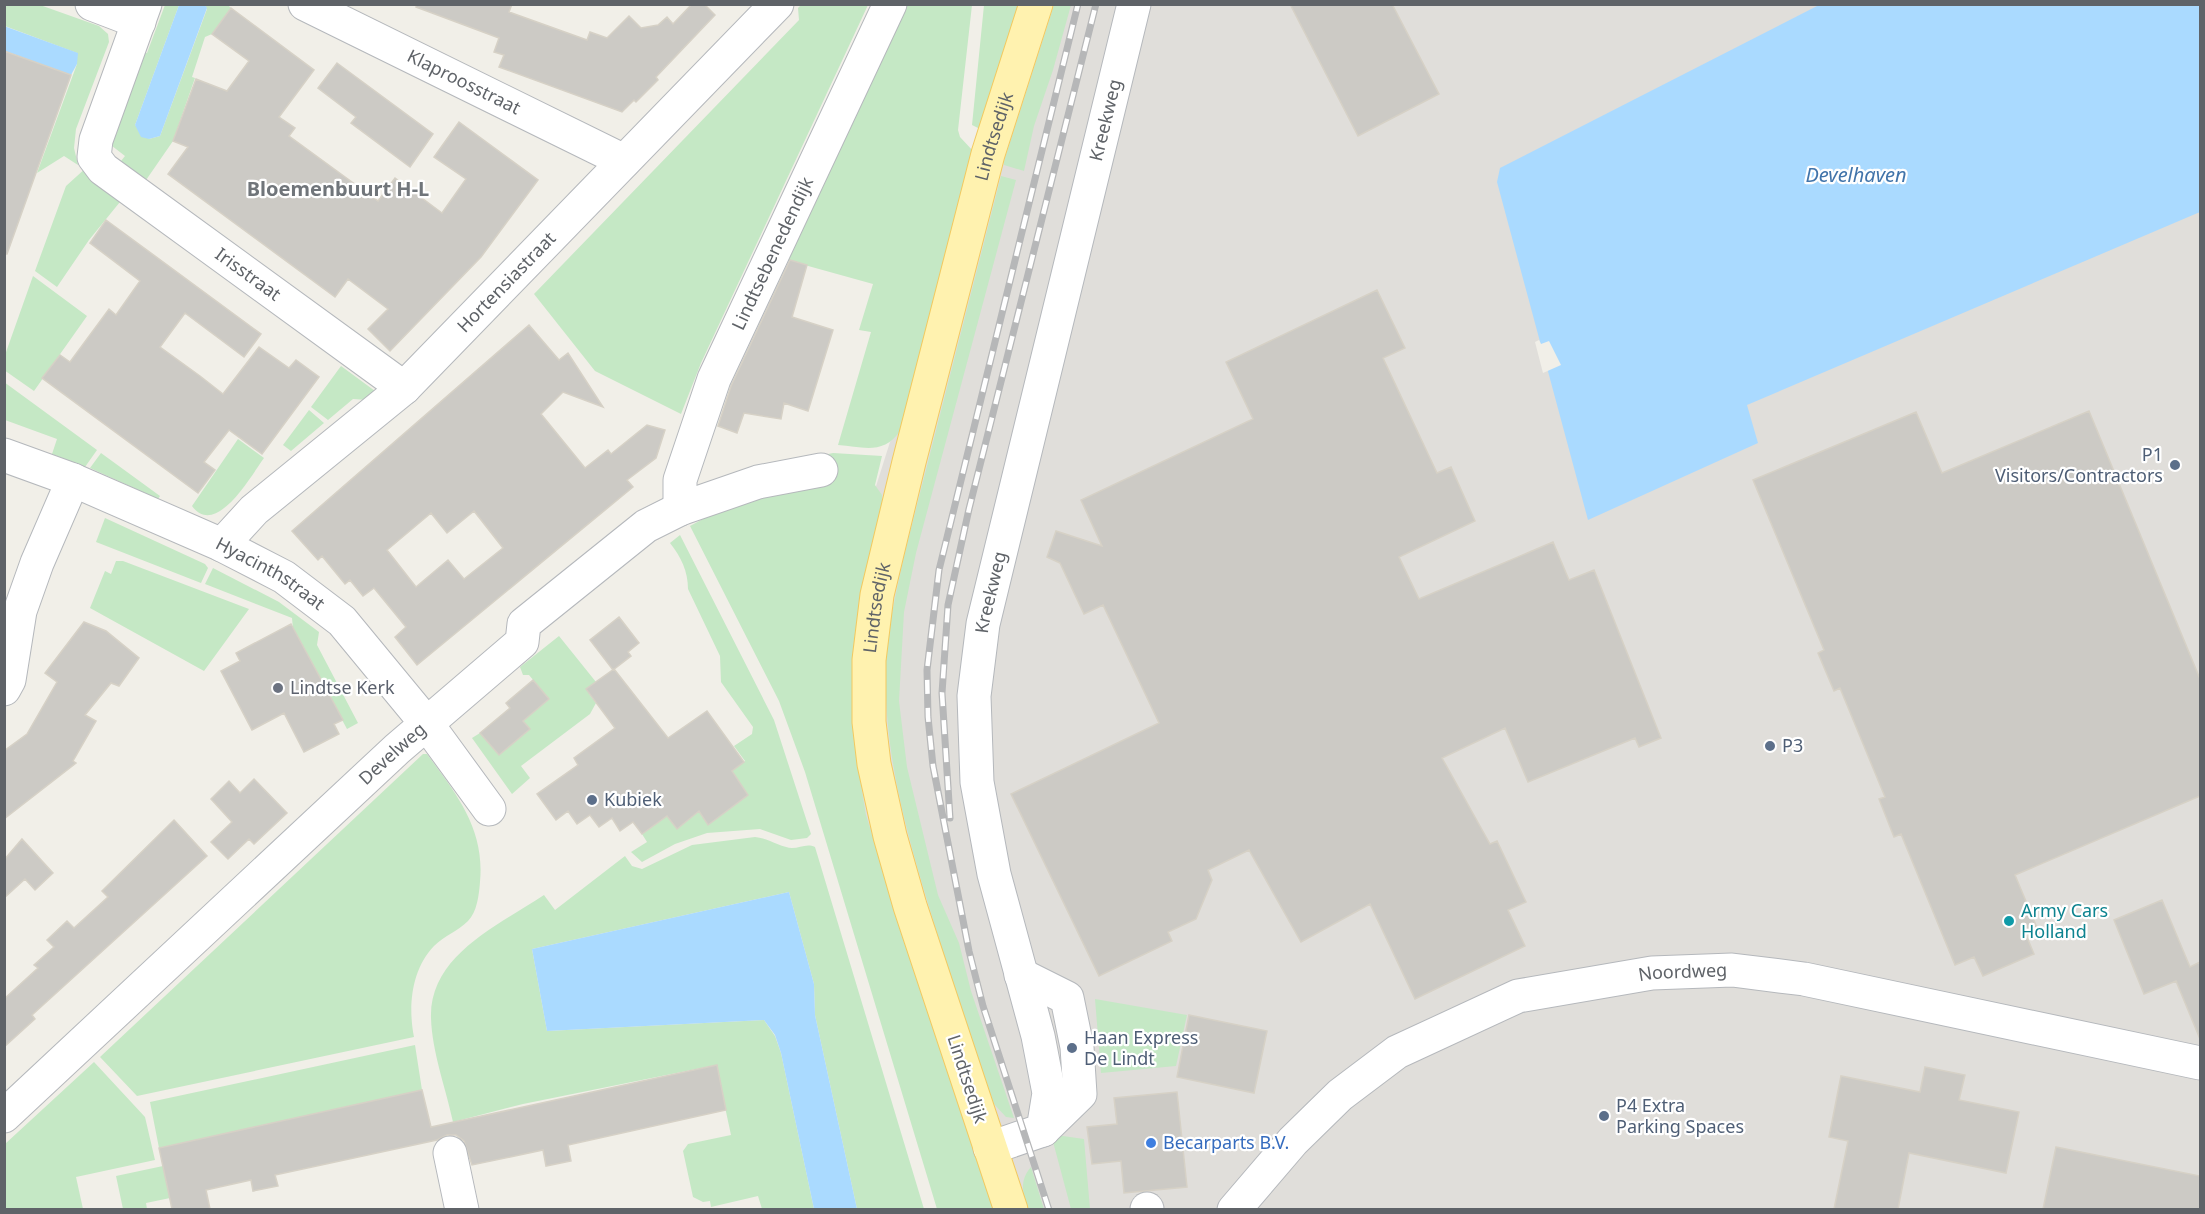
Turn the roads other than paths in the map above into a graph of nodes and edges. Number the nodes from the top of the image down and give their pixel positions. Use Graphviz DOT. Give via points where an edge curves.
graph roads {
  1 [pos="92,4"];
  2 [pos="305,4"];
  3 [pos="777,4"];
  4 [pos="890,4"];
  5 [pos="1036,4"];
  6 [pos="1134,4"];
  7 [pos="142,13"];
  8 [pos="624,161"];
  9 [pos="404,388"];
  10 [pos="4,455"];
  11 [pos="821,470"];
  12 [pos="73,480"];
  13 [pos="680,509"];
  14 [pos="222,545"];
  15 [pos="4,689"];
  16 [pos="427,724"];
  17 [pos="489,809"];
  18 [pos="2200,1063"];
  19 [pos="4,1116"];
  20 [pos="990,1148"];
  21 [pos="450,1153"];
  22 [pos="462,1209"];
  23 [pos="1011,1209"];
  24 [pos="1234,1209"];
  1 -- 7 [label="street"];
  2 -- 8 [label="street, Klaproosstraat"];
  3 -- 8 [label="street, Hortensiastraat"];
  4 -- 13 [label="street, Lindtsebenedendijk" via="714,379 680,480"];
  5 -- 20 [label="main road, Lindtsedijk" via="988,154 904,482 877,595 869,660 869,722 882,808"];
  6 -- 20 [label="street, Kreekweg" via="983,624 974,696 977,782 994,874 1038,1036 1049,1093 1043,1130"];
  7 -- 9 [label="street, Irisstraat" via="96,140 94,158 103,169"];
  8 -- 9 [label="street, Hortensiastraat"];
  9 -- 14 [label="street, Hortensiastraat" via="254,510"];
  10 -- 12 [label="street, Hyacinthstraat"];
  11 -- 13 [label="street, Develweg" via="758,482"];
  12 -- 14 [label="street, Hyacinthstraat"];
  12 -- 15 [label="street" via="20,611 9,680"];
  13 -- 16 [label="street, Develweg" via="646,526 524,624 522,642"];
  14 -- 16 [label="street, Hyacinthstraat" via="284,577 342,621"];
  16 -- 17 [label="street, Hyacinthstraat"];
  16 -- 19 [label="street, Develweg"];
  18 -- 24 [label="street, Noordweg" via="1804,979 1732,970 1652,973 1518,996 1397,1052 1341,1095 1293,1141"];
  20 -- 23 [label="main road, Lindtsedijk"];
  21 -- 22 [label="street"];
}
